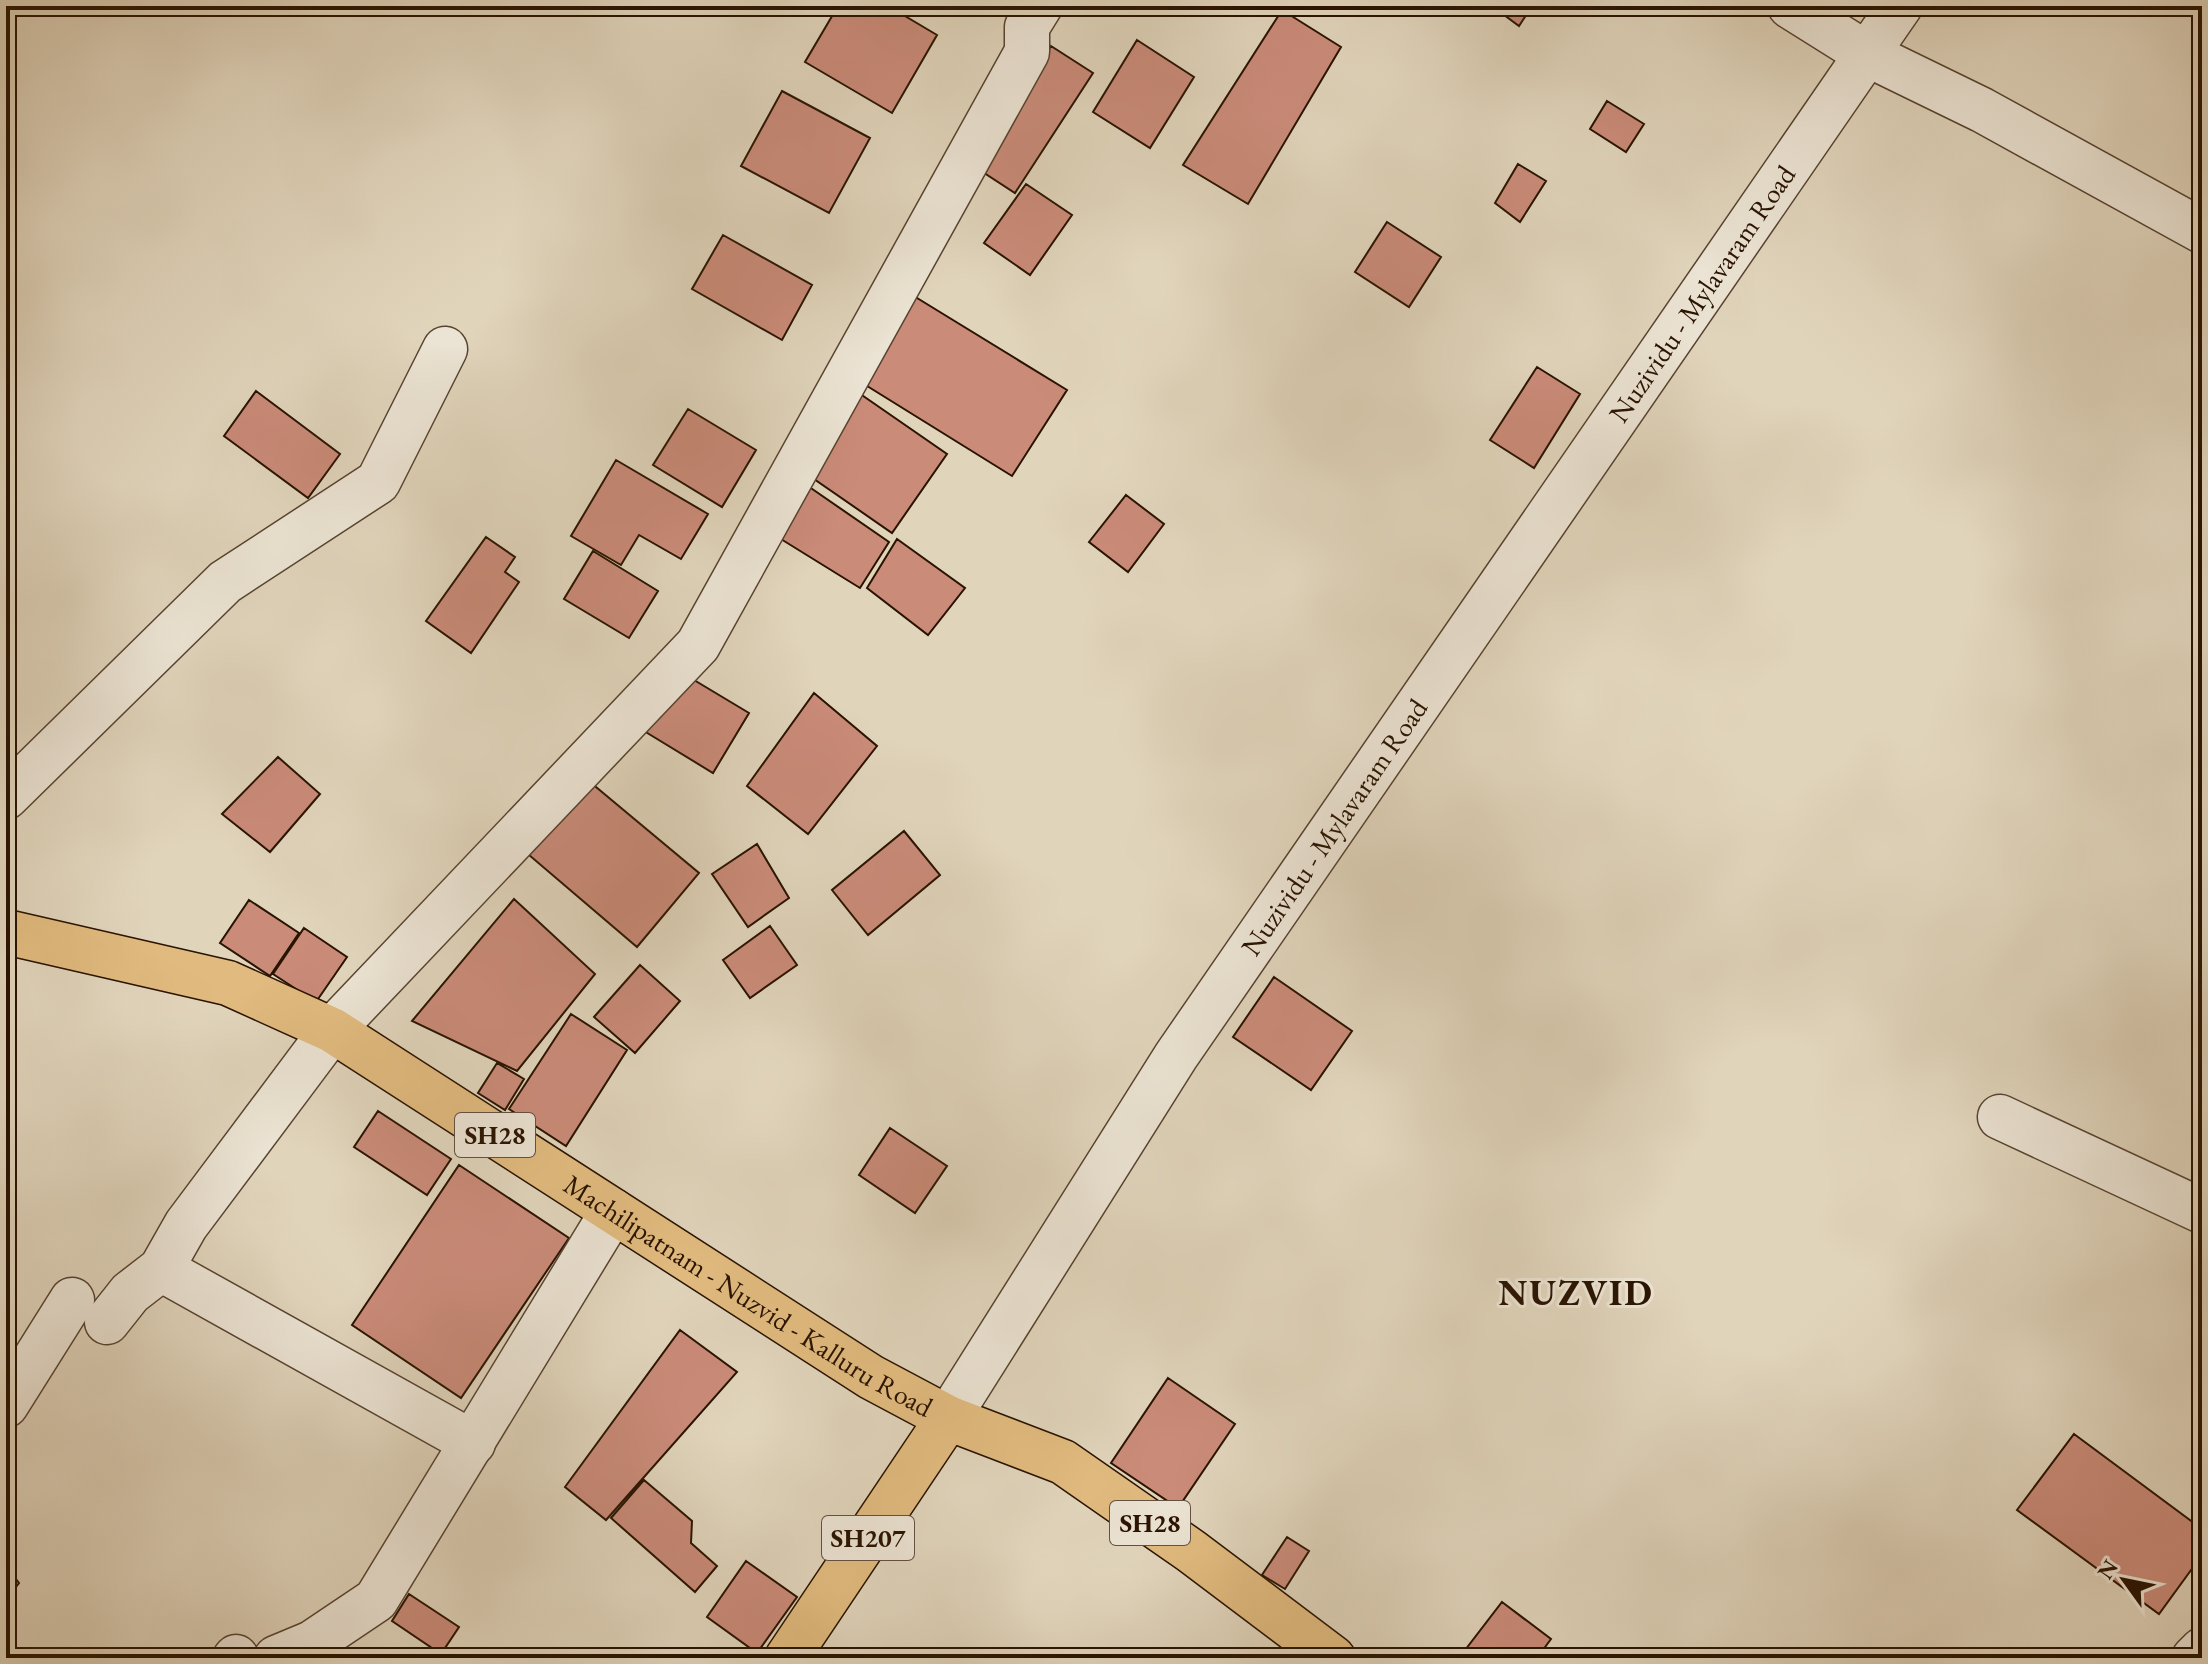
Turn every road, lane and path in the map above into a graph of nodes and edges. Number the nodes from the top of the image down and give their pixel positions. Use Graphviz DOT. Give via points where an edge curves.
graph roads {
  1 [pos="1040,6"];
  2 [pos="1790,6"];
  3 [pos="1900,6"];
  4 [pos="1865,53"];
  5 [pos="2202,231"];
  6 [pos="445,349"];
  7 [pos="6,797"];
  8 [pos="6,932"];
  9 [pos="332,1030"];
  10 [pos="2000,1117"];
  11 [pos="613,1211"];
  12 [pos="2202,1211"];
  13 [pos="161,1269"];
  14 [pos="6,1405"];
  15 [pos="948,1418"];
  16 [pos="473,1443"];
  17 [pos="2202,1650"];
  18 [pos="276,1658"];
  19 [pos="787,1658"];
  20 [pos="1333,1658"];
  21 [pos="2194,1658"];
  1 -- 9 [label="street" via="1027,27 1027,52 698,645"];
  2 -- 4 [label="street"];
  3 -- 4 [label="street, Nuzividu - Mylavaram Road"];
  4 -- 5 [label="street" via="1982,110"];
  4 -- 15 [label="street, Nuzividu - Mylavaram Road" via="1176,1056"];
  6 -- 7 [label="street" via="378,482 225,582"];
  8 -- 9 [label="main road, Machilipatnam - Nuzvid - Kalluru Road / SH28" via="228,983"];
  9 -- 11 [label="main road, Machilipatnam - Nuzvid - Kalluru Road / SH28"];
  9 -- 13 [label="street" via="186,1225"];
  10 -- 12 [label="street"];
  11 -- 15 [label="main road, Machilipatnam - Nuzvid - Kalluru Road / SH28" via="871,1377"];
  11 -- 16 [label="street"];
  13 -- 14 [label="street" via="130,1293 90,1311"];
  13 -- 16 [label="street"];
  15 -- 19 [label="main road, Nuzividu - Mylavaram Road / SH207"];
  15 -- 20 [label="main road, Machilipatnam - Nuzvid - Kalluru Road / SH28" via="1063,1462"];
  16 -- 18 [label="street" via="376,1600 312,1643"];
  17 -- 21 [label="street"];
}
